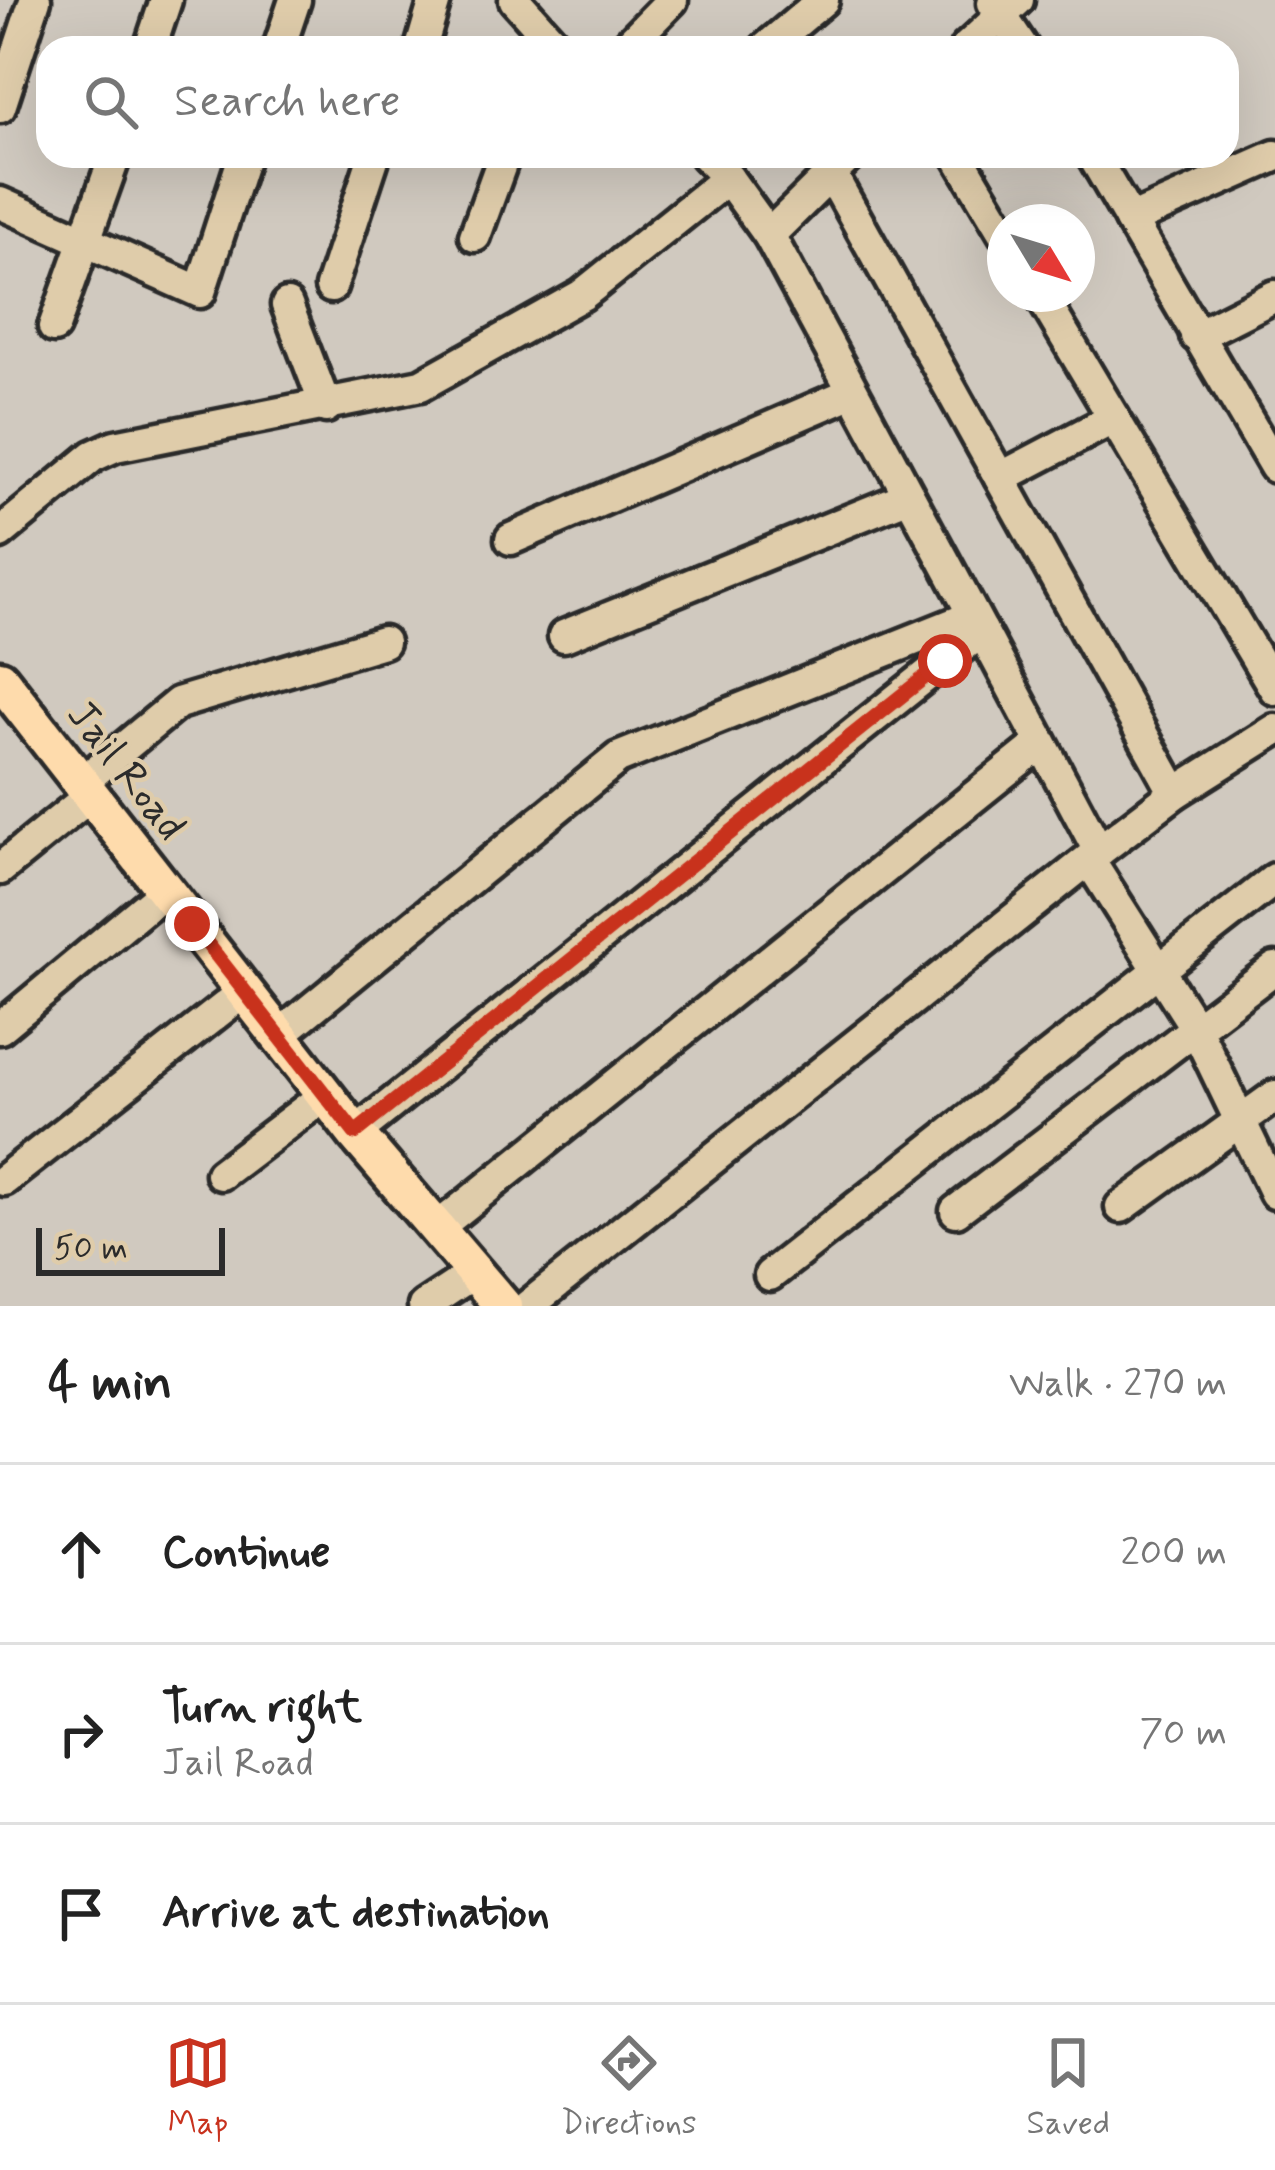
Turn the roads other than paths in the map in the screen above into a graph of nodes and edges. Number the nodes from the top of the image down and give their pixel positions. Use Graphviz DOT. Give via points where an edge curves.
graph roads {
  1 [pos="166,0"];
  2 [pos="295,0"];
  3 [pos="435,0"];
  4 [pos="515,0"];
  5 [pos="672,0"];
  6 [pos="823,0"];
  7 [pos="1004,5"];
  8 [pos="27,6"];
  9 [pos="154,36"];
  10 [pos="283,36"];
  11 [pos="424,36"];
  12 [pos="543,36"];
  13 [pos="638,36"];
  14 [pos="780,36"];
  15 [pos="977,36"];
  16 [pos="1018,36"];
  17 [pos="0,107"];
  18 [pos="1275,156"];
  19 [pos="111,168"];
  20 [pos="240,168"];
  21 [pos="370,168"];
  22 [pos="500,168"];
  23 [pos="716,168"];
  24 [pos="718,168"];
  25 [pos="836,168"];
  26 [pos="842,168"];
  27 [pos="965,168"];
  28 [pos="1100,168"];
  29 [pos="0,203"];
  30 [pos="987,205"];
  31 [pos="1130,220"];
  32 [pos="769,235"];
  33 [pos="475,236"];
  34 [pos="87,242"];
  35 [pos="331,287"];
  36 [pos="1275,296"];
  37 [pos="287,305"];
  38 [pos="1051,312"];
  39 [pos="54,327"];
  40 [pos="1196,336"];
  41 [pos="853,392"];
  42 [pos="326,407"];
  43 [pos="1114,418"];
  44 [pos="1275,467"];
  45 [pos="1000,478"];
  46 [pos="909,496"];
  47 [pos="0,533"];
  48 [pos="512,539"];
  49 [pos="977,624"];
  50 [pos="564,635"];
  51 [pos="383,642"];
  52 [pos="1275,689"];
  53 [pos="5,694"];
  54 [pos="1275,730"];
  55 [pos="1041,743"];
  56 [pos="87,789"];
  57 [pos="1174,793"];
  58 [pos="1094,856"];
  59 [pos="0,868"];
  60 [pos="1275,879"];
  61 [pos="166,890"];
  62 [pos="1275,968"];
  63 [pos="1160,969"];
  64 [pos="245,991"];
  65 [pos="1195,1027"];
  66 [pos="0,1028"];
  67 [pos="279,1035"];
  68 [pos="325,1095"];
  69 [pos="1275,1096"];
  70 [pos="1239,1119"];
  71 [pos="355,1133"];
  72 [pos="221,1174"];
  73 [pos="4,1180"];
  74 [pos="1275,1193"];
  75 [pos="1121,1207"];
  76 [pos="956,1211"];
  77 [pos="436,1228"];
  78 [pos="474,1273"];
  79 [pos="770,1275"];
  80 [pos="424,1306"];
  81 [pos="503,1306"];
  82 [pos="528,1306"];
  1 -- 9 [label="street"];
  2 -- 10 [label="street"];
  3 -- 11 [label="street"];
  4 -- 12 [label="street"];
  5 -- 13 [label="street"];
  6 -- 14 [label="street"];
  7 -- 15 [label="street"];
  7 -- 16 [label="street"];
  8 -- 17 [label="street"];
  18 -- 31 [label="street"];
  19 -- 34 [label="street"];
  20 -- 34 [label="street" via="200,292"];
  21 -- 35 [label="street"];
  22 -- 33 [label="street"];
  23 -- 42 [label="street" via="582,295 421,386"];
  24 -- 32 [label="street"];
  25 -- 32 [label="street"];
  26 -- 45 [label="street"];
  27 -- 30 [label="street"];
  28 -- 31 [label="street"];
  29 -- 34 [label="street"];
  31 -- 40 [label="street"];
  32 -- 41 [label="street"];
  34 -- 39 [label="street"];
  36 -- 40 [label="street"];
  37 -- 42 [label="street"];
  38 -- 43 [label="street"];
  40 -- 44 [label="street"];
  41 -- 46 [label="street"];
  41 -- 48 [label="street"];
  42 -- 47 [label="street" via="115,446"];
  43 -- 45 [label="street"];
  43 -- 52 [label="street"];
  45 -- 57 [label="street"];
  46 -- 49 [label="street"];
  46 -- 50 [label="street"];
  49 -- 55 [label="street"];
  49 -- 67 [label="street" via="618,758"];
  49 -- 71 [label="street"];
  51 -- 56 [label="street" via="178,703"];
  53 -- 56 [label="main road, Jail Road"];
  54 -- 57 [label="street"];
  55 -- 58 [label="street"];
  55 -- 77 [label="street"];
  56 -- 59 [label="street"];
  56 -- 61 [label="main road, Jail Road"];
  57 -- 58 [label="street"];
  58 -- 63 [label="street"];
  58 -- 82 [label="street"];
  60 -- 63 [label="street"];
  61 -- 64 [label="main road, Jail Road"];
  61 -- 66 [label="street"];
  62 -- 65 [label="street"];
  63 -- 65 [label="street"];
  63 -- 79 [label="street"];
  64 -- 67 [label="main road, Jail Road"];
  64 -- 73 [label="street"];
  65 -- 70 [label="street"];
  65 -- 76 [label="street"];
  67 -- 68 [label="main road, Jail Road"];
  68 -- 71 [label="main road, Jail Road"];
  68 -- 72 [label="street"];
  69 -- 70 [label="street"];
  70 -- 74 [label="street"];
  70 -- 75 [label="street"];
  71 -- 77 [label="main road, Jail Road"];
  77 -- 78 [label="main road, Jail Road"];
  78 -- 80 [label="street"];
  78 -- 81 [label="main road, Jail Road"];
}
